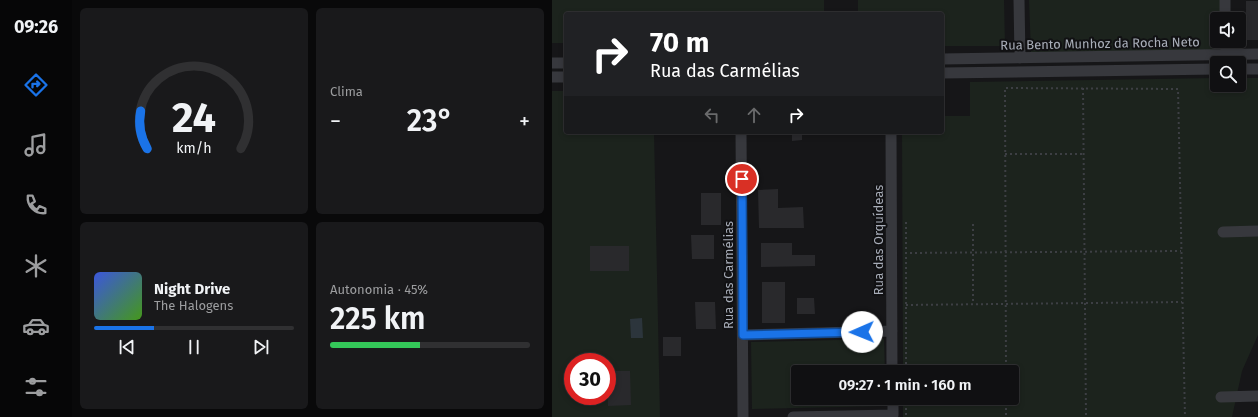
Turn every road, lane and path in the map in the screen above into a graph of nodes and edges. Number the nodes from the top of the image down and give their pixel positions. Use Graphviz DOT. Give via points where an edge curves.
graph roads {
  1 [pos="1019,0"];
  2 [pos="1225,0"];
  3 [pos="1225,12"];
  4 [pos="1258,54"];
  5 [pos="1245,56"];
  6 [pos="944,58"];
  7 [pos="1020,58"];
  8 [pos="1210,59"];
  9 [pos="552,63"];
  10 [pos="564,63"];
  11 [pos="1258,68"];
  12 [pos="1210,69"];
  13 [pos="1246,69"];
  14 [pos="944,73"];
  15 [pos="552,77"];
  16 [pos="564,77"];
  17 [pos="1083,88"];
  18 [pos="742,134"];
  19 [pos="891,134"];
  20 [pos="1005,154"];
  21 [pos="1084,154"];
  22 [pos="906,222"];
  23 [pos="973,224"];
  24 [pos="1258,231"];
  25 [pos="1223,232"];
  26 [pos="1181,251"];
  27 [pos="1084,252"];
  28 [pos="905,253"];
  29 [pos="973,253"];
  30 [pos="1006,253"];
  31 [pos="1182,302"];
  32 [pos="1085,303"];
  33 [pos="974,304"];
  34 [pos="1006,304"];
  35 [pos="906,305"];
  36 [pos="892,331"];
  37 [pos="743,335"];
  38 [pos="892,365"];
  39 [pos="906,365"];
  40 [pos="1006,365"];
  41 [pos="1258,396"];
  42 [pos="1221,397"];
  43 [pos="893,405"];
  44 [pos="906,405"];
  45 [pos="1006,405"];
  46 [pos="743,417"];
  47 [pos="793,417"];
  48 [pos="906,417"];
  49 [pos="1006,417"];
  50 [pos="1086,417"];
  51 [pos="1184,417"];
  1 -- 7 [label="street"];
  2 -- 3 [label="street"];
  4 -- 5 [label="street, Rua Bento Munhoz da Rocha Neto"];
  6 -- 7 [label="street, Rua Bento Munhoz da Rocha Neto"];
  7 -- 8 [label="street, Rua Bento Munhoz da Rocha Neto"];
  9 -- 10 [label="street"];
  11 -- 13 [label="street"];
  12 -- 14 [label="street"];
  15 -- 16 [label="street"];
  17 -- 20 [label="path" via="1005,88"];
  17 -- 21 [label="path"];
  17 -- 26 [label="path" via="1178,89"];
  18 -- 37 [label="street, Rua das Carmélias"];
  19 -- 36 [label="street, Rua das Orquídeas"];
  20 -- 21 [label="path"];
  20 -- 30 [label="path"];
  21 -- 27 [label="path"];
  22 -- 28 [label="path"];
  23 -- 29 [label="path"];
  24 -- 25 [label="street"];
  26 -- 27 [label="path"];
  26 -- 31 [label="path"];
  27 -- 30 [label="path"];
  27 -- 32 [label="path"];
  28 -- 29 [label="path"];
  28 -- 35 [label="path"];
  29 -- 30 [label="path"];
  29 -- 33 [label="path"];
  30 -- 34 [label="path"];
  31 -- 32 [label="path"];
  31 -- 51 [label="path"];
  32 -- 34 [label="path"];
  32 -- 50 [label="path"];
  33 -- 34 [label="path"];
  33 -- 35 [label="path"];
  34 -- 40 [label="path"];
  35 -- 39 [label="path"];
  36 -- 37 [label="street"];
  36 -- 38 [label="street, Rua das Orquídeas"];
  37 -- 46 [label="street, Rua das Carmélias"];
  41 -- 42 [label="street"];
  43 -- 47 [label="street" via="893,415"];
  44 -- 48 [label="path"];
  45 -- 49 [label="path"];
}
